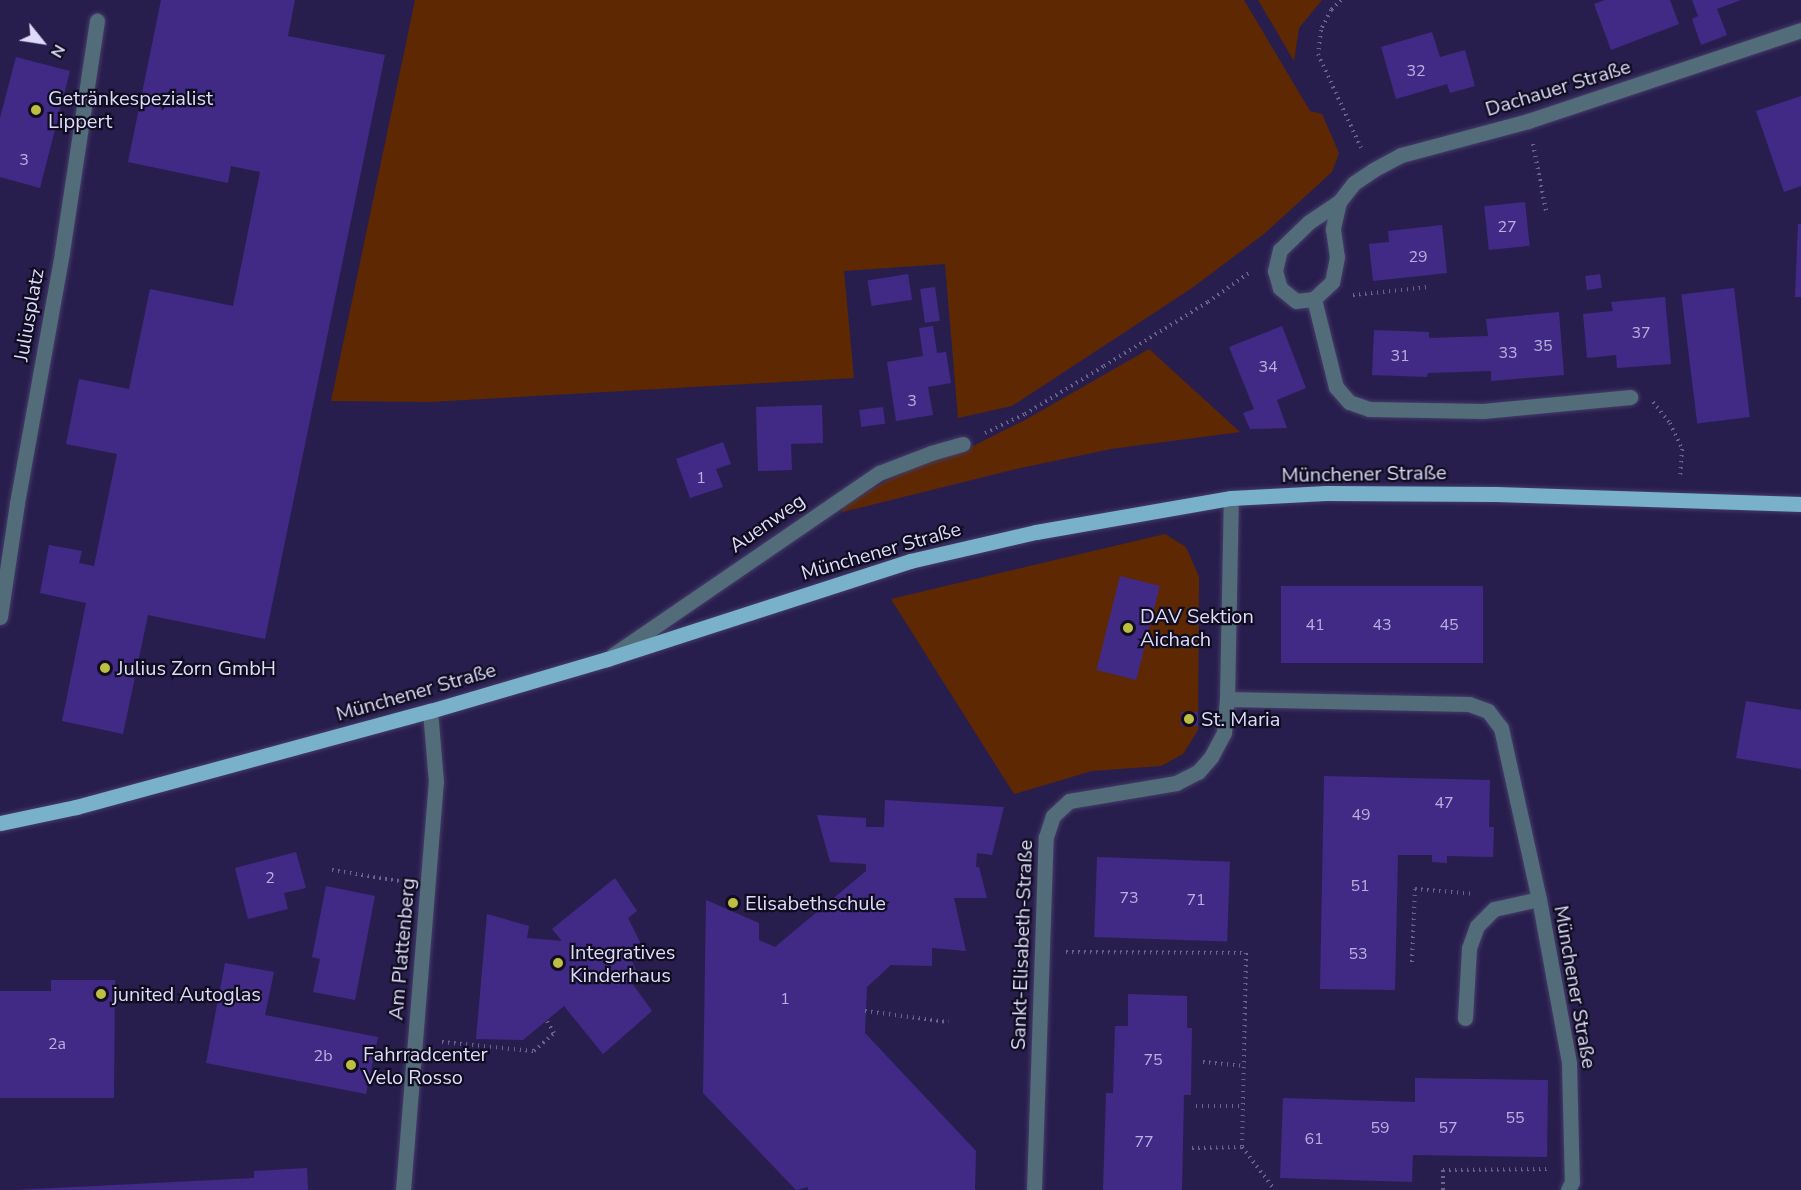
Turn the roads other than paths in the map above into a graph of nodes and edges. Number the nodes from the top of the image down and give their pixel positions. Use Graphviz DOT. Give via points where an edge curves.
graph roads {
  1 [pos="97,21"];
  2 [pos="1801,30"];
  3 [pos="1339,202"];
  4 [pos="1314,299"];
  5 [pos="1630,396"];
  6 [pos="963,444"];
  7 [pos="1231,498"];
  8 [pos="1801,504"];
  9 [pos="0,617"];
  10 [pos="607,659"];
  11 [pos="1227,699"];
  12 [pos="430,711"];
  13 [pos="0,823"];
  14 [pos="1539,899"];
  15 [pos="1465,1018"];
  16 [pos="402,1190"];
  17 [pos="1034,1190"];
  18 [pos="1569,1190"];
  1 -- 9 [label="street, Juliusplatz"];
  2 -- 3 [label="street, Dachauer Straße" via="1528,121 1401,155 1354,183"];
  3 -- 4 [label="street" via="1333,229 1337,257 1332,282"];
  3 -- 4 [label="street, Dachauer Straße" via="1309,222 1280,250 1275,272 1280,288 1296,301"];
  4 -- 5 [label="street" via="1336,387 1349,402 1368,409 1483,411"];
  6 -- 10 [label="street, Auenweg" via="879,473"];
  7 -- 8 [label="main road, Münchener Straße" via="1337,493"];
  7 -- 10 [label="main road, Münchener Straße" via="1036,532 910,561"];
  7 -- 11 [label="street, Sankt-Elisabeth-Straße"];
  10 -- 12 [label="main road, Münchener Straße"];
  11 -- 14 [label="street, Münchener Straße" via="1469,704 1488,711 1501,728"];
  11 -- 17 [label="street, Sankt-Elisabeth-Straße" via="1224,733 1198,772 1176,783 1069,801 1053,816 1046,837"];
  12 -- 13 [label="main road, Münchener Straße" via="76,807"];
  12 -- 16 [label="street, Am Plattenberg" via="436,782"];
  14 -- 15 [label="street, Münchener Straße" via="1494,909 1477,926 1469,948"];
  14 -- 18 [label="street, Münchener Straße" via="1569,1063"];
}
